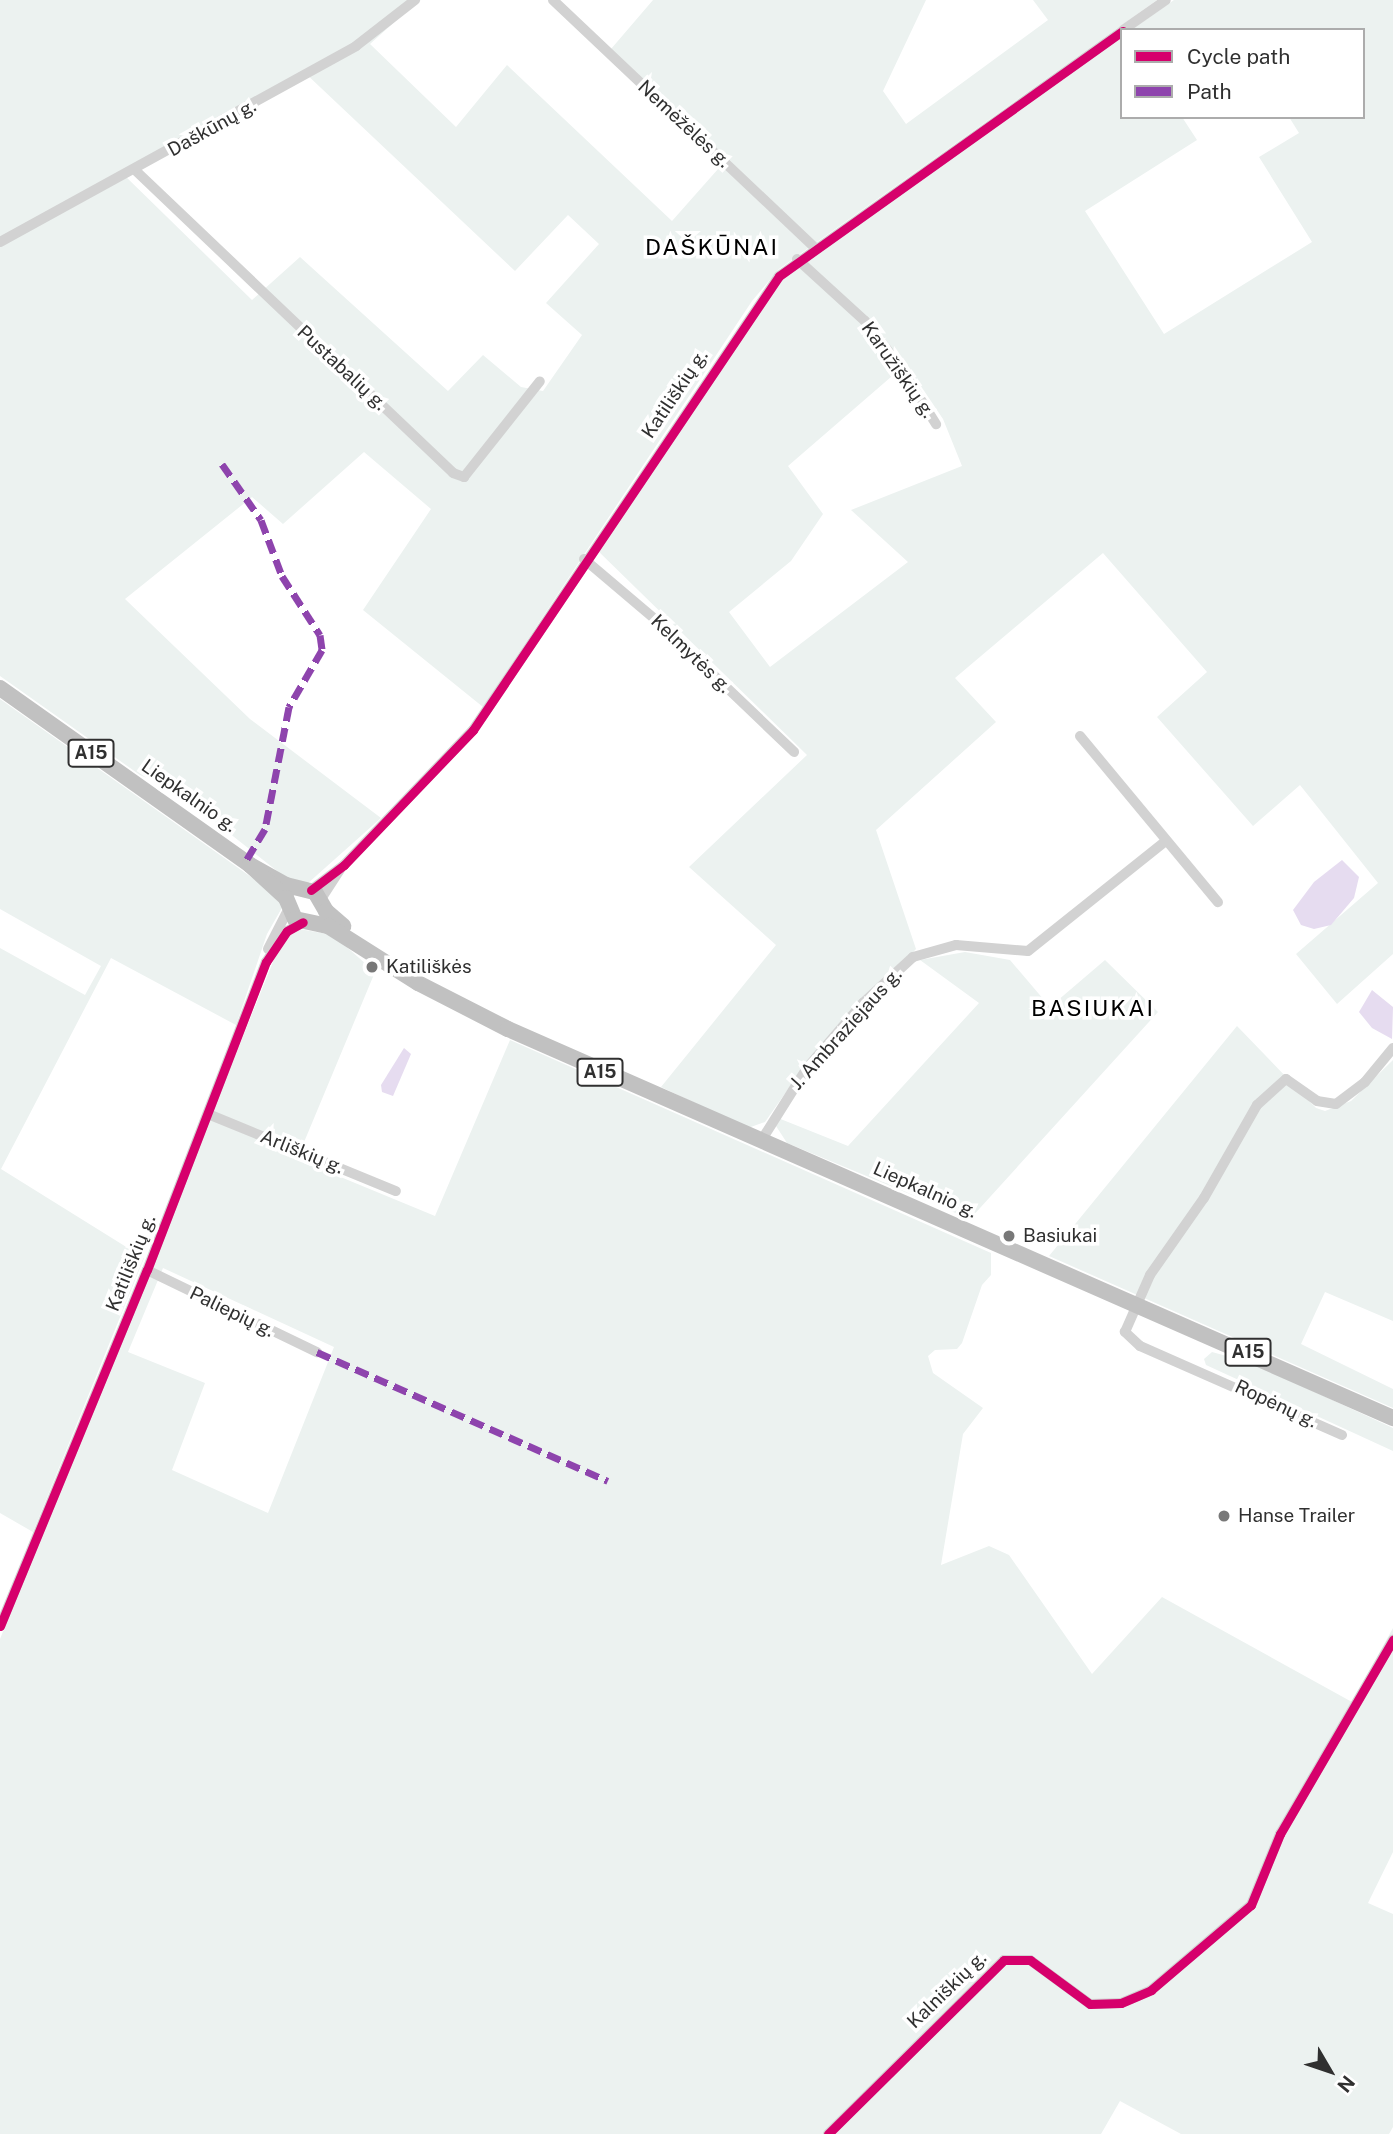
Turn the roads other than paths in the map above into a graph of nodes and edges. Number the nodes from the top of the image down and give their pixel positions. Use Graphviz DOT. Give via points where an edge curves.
graph roads {
  1 [pos="415,0"];
  2 [pos="553,0"];
  3 [pos="1166,0"];
  4 [pos="1125,28"];
  5 [pos="1120,31"];
  6 [pos="135,170"];
  7 [pos="0,242"];
  8 [pos="814,248"];
  9 [pos="797,259"];
  10 [pos="540,381"];
  11 [pos="936,424"];
  12 [pos="584,559"];
  13 [pos="0,688"];
  14 [pos="1080,736"];
  15 [pos="794,752"];
  16 [pos="1166,841"];
  17 [pos="250,865"];
  18 [pos="314,896"];
  19 [pos="1219,902"];
  20 [pos="289,906"];
  21 [pos="308,922"];
  22 [pos="266,962"];
  23 [pos="443,994"];
  24 [pos="1393,1048"];
  25 [pos="208,1114"];
  26 [pos="761,1141"];
  27 [pos="396,1191"];
  28 [pos="147,1270"];
  29 [pos="1135,1303"];
  30 [pos="317,1352"];
  31 [pos="1393,1418"];
  32 [pos="1342,1435"];
  33 [pos="0,1626"];
  34 [pos="1393,1640"];
  35 [pos="828,2134"];
  1 -- 6 [label="street, Daškūnų g." via="356,46"];
  2 -- 8 [label="street, Nemėžėlės g."];
  3 -- 4 [label="street, Katiliškių g."];
  5 -- 8 [label="street, Katiliškių g."];
  6 -- 7 [label="street, Daškūnų g."];
  6 -- 10 [label="street, Pustabalių g." via="453,473 464,477"];
  8 -- 9 [label="street, Katiliškių g."];
  9 -- 11 [label="street, Karužiškių g." via="864,321"];
  9 -- 12 [label="street, Katiliškių g." via="762,296"];
  12 -- 15 [label="street, Kelmytės g." via="656,620"];
  12 -- 18 [label="street, Katiliškių g." via="473,730"];
  13 -- 17 [label="highway, Liepkalnio g. / A15"];
  14 -- 16 [label="street"];
  16 -- 19 [label="street"];
  16 -- 26 [label="street, J. Ambraziejaus g." via="1028,951 956,945 912,957 863,1003 807,1068"];
  17 -- 18 [label="highway, Liepkalnio g. / A15"];
  17 -- 20 [label="highway, Liepkalnio g. / A15"];
  18 -- 20 [label="highway"];
  18 -- 21 [label="highway"];
  18 -- 23 [label="highway, Liepkalnio g. / A15" via="338,923"];
  20 -- 21 [label="highway, Liepkalnio g. / A15"];
  20 -- 22 [label="street, Katiliškių g." via="269,944"];
  21 -- 22 [label="street, Katiliškių g." via="286,931"];
  21 -- 23 [label="highway, Liepkalnio g. / A15"];
  22 -- 25 [label="street, Katiliškių g."];
  23 -- 26 [label="highway, Liepkalnio g. / A15" via="558,1053"];
  24 -- 29 [label="street" via="1365,1083 1336,1104 1317,1101 1286,1079 1257,1105 1204,1198"];
  25 -- 27 [label="street, Arliškių g."];
  25 -- 28 [label="street, Katiliškių g."];
  26 -- 29 [label="highway, Liepkalnio g. / A15"];
  28 -- 30 [label="street, Paliepių g."];
  28 -- 33 [label="street, Katiliškių g."];
  29 -- 31 [label="highway, Liepkalnio g. / A15"];
  29 -- 32 [label="street, Ropėnų g." via="1125,1332 1139,1346"];
  34 -- 35 [label="street, Kalniškių g." via="1280,1834 1251,1905 1151,1990 1121,2003 1090,2004 1030,1960 1004,1960"];
}
